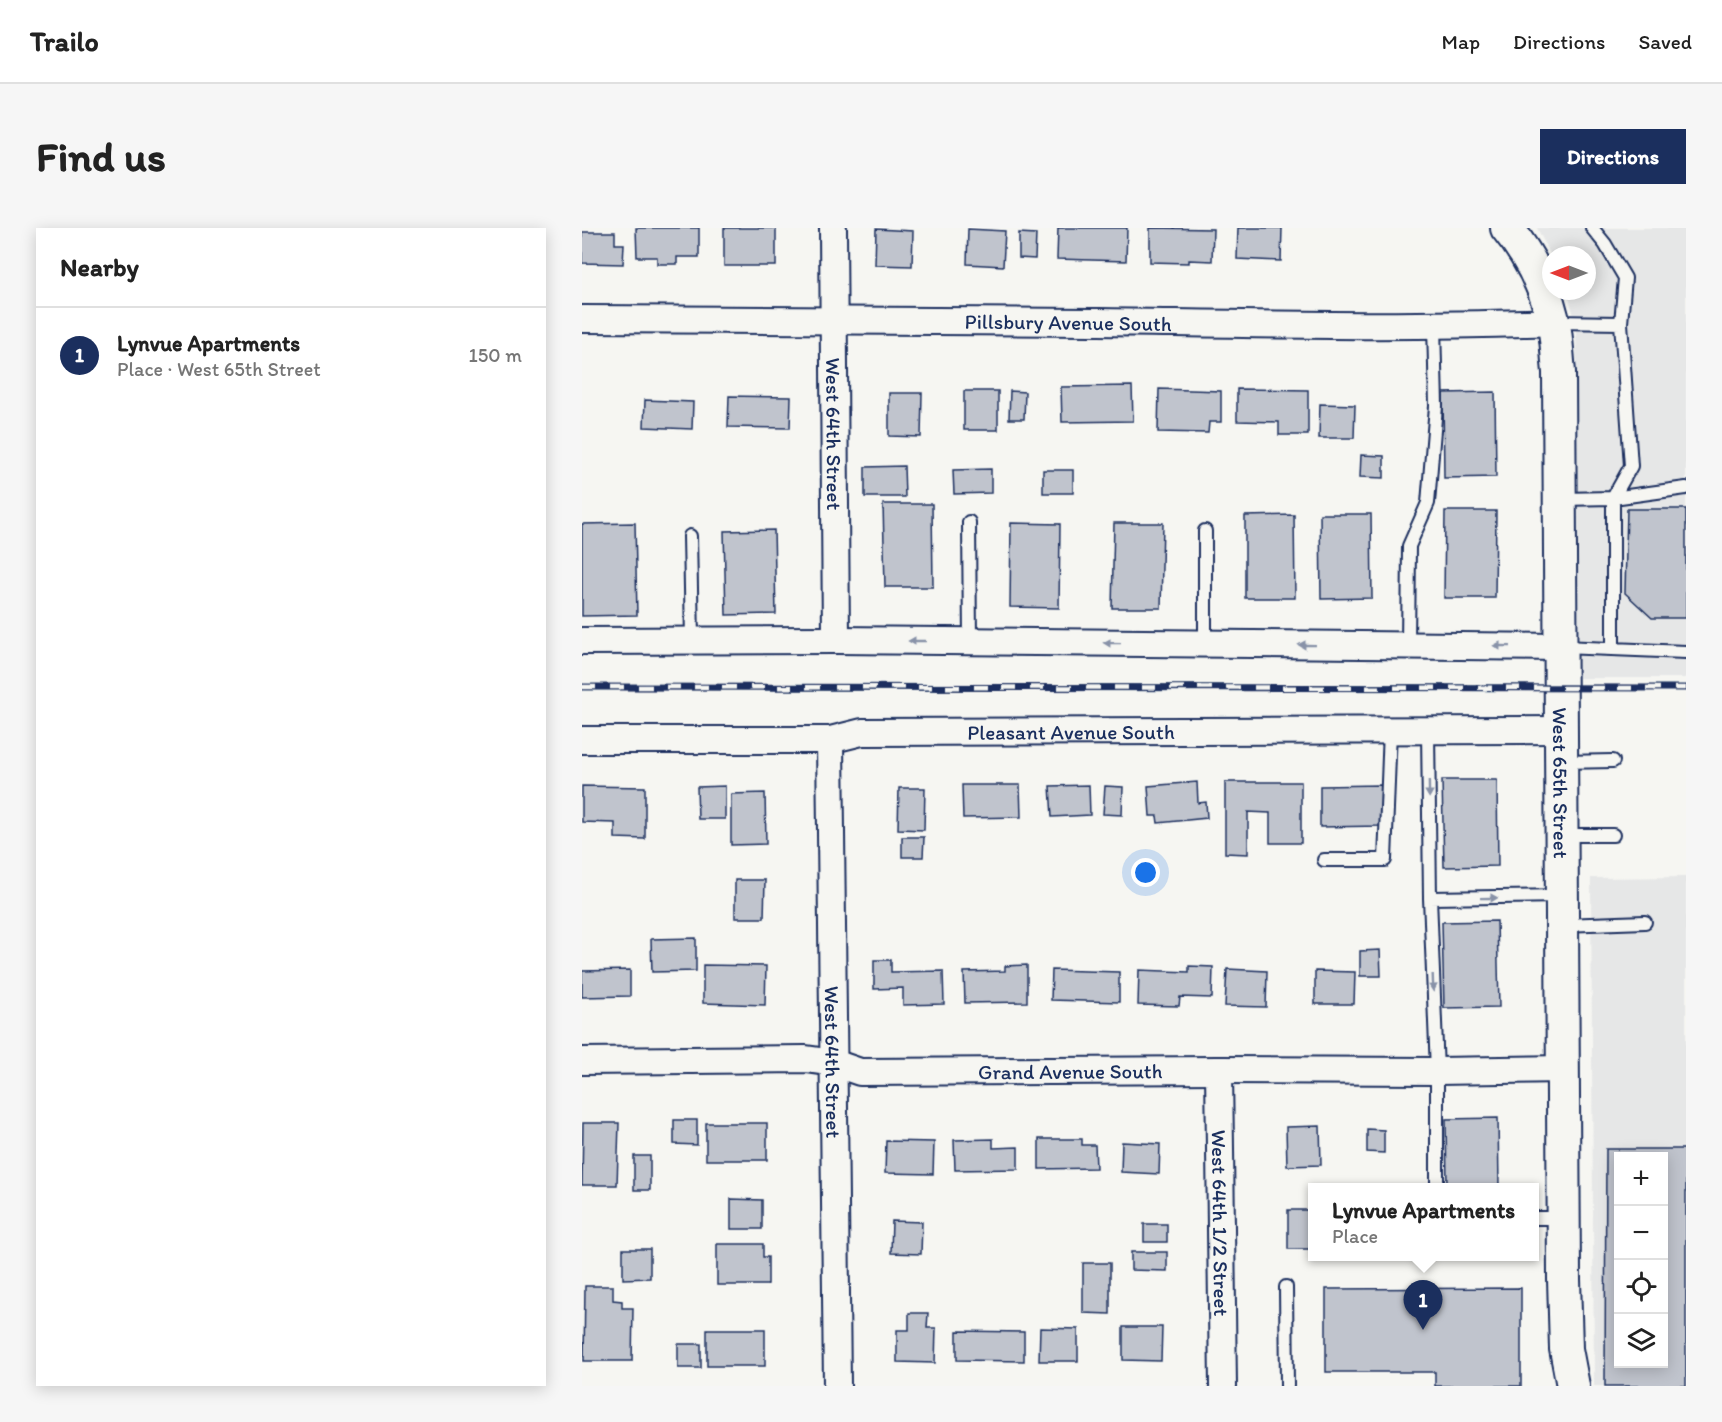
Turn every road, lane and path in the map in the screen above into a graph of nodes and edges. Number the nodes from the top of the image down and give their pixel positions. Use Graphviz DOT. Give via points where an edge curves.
graph roads {
  1 [pos="833,228"];
  2 [pos="1507,228"];
  3 [pos="1592,228"];
  4 [pos="582,319"];
  5 [pos="833,319"];
  6 [pos="1553,322"];
  7 [pos="1621,322"];
  8 [pos="1434,325"];
  9 [pos="1686,488"];
  10 [pos="1613,498"];
  11 [pos="1560,500"];
  12 [pos="969,522"];
  13 [pos="1205,531"];
  14 [pos="690,536"];
  15 [pos="582,640"];
  16 [pos="692,640"];
  17 [pos="836,640"];
  18 [pos="970,641"];
  19 [pos="1205,644"];
  20 [pos="1408,646"];
  21 [pos="1561,647"];
  22 [pos="1613,649"];
  23 [pos="1686,652"];
  24 [pos="1390,730"];
  25 [pos="1428,730"];
  26 [pos="1561,730"];
  27 [pos="582,740"];
  28 [pos="830,740"];
  29 [pos="1613,761"];
  30 [pos="1561,762"];
  31 [pos="1562,835"];
  32 [pos="1613,835"];
  33 [pos="1324,860"];
  34 [pos="1430,898"];
  35 [pos="1562,911"];
  36 [pos="1646,922"];
  37 [pos="582,1061"];
  38 [pos="834,1063"];
  39 [pos="1563,1069"];
  40 [pos="1219,1070"];
  41 [pos="1437,1071"];
  42 [pos="1437,1183"];
  43 [pos="1549,1218"];
  44 [pos="1286,1287"];
  45 [pos="1566,1349"];
  46 [pos="1223,1381"];
  47 [pos="837,1386"];
  48 [pos="1287,1386"];
  49 [pos="1562,1386"];
  50 [pos="1573,1386"];
  1 -- 5 [label="street, West 64th Street"];
  2 -- 6 [label="street, West 65th Street" via="1522,246 1542,285"];
  3 -- 7 [label="lane" via="1625,278"];
  4 -- 5 [label="street, Pillsbury Avenue South"];
  5 -- 8 [label="street, Pillsbury Avenue South"];
  5 -- 17 [label="street, West 64th Street"];
  6 -- 7 [label="lane"];
  6 -- 8 [label="street, Pillsbury Avenue South"];
  6 -- 11 [label="street, West 65th Street" via="1559,372"];
  7 -- 10 [label="lane" via="1631,466"];
  8 -- 20 [label="lane" via="1436,406 1428,503 1409,546"];
  9 -- 10 [label="lane"];
  10 -- 11 [label="lane"];
  10 -- 22 [label="lane"];
  11 -- 21 [label="street, West 65th Street"];
  12 -- 18 [label="lane"];
  13 -- 19 [label="lane"];
  14 -- 16 [label="lane"];
  15 -- 16 [label="street"];
  16 -- 17 [label="street"];
  18 -- 17 [label="street, one-way"];
  19 -- 18 [label="street, one-way"];
  20 -- 19 [label="street, one-way"];
  21 -- 20 [label="street, one-way"];
  21 -- 22 [label="lane"];
  21 -- 26 [label="street, West 65th Street"];
  22 -- 23 [label="lane"];
  24 -- 25 [label="street, Pleasant Avenue South"];
  24 -- 28 [label="street, Pleasant Avenue South" via="862,732"];
  24 -- 33 [label="lane" via="1385,860"];
  25 -- 26 [label="street, Pleasant Avenue South"];
  25 -- 34 [label="lane, one-way"];
  26 -- 30 [label="street, West 65th Street"];
  27 -- 28 [label="street, Pleasant Avenue South"];
  28 -- 38 [label="street, West 64th Street"];
  29 -- 30 [label="lane"];
  30 -- 31 [label="street, West 65th Street"];
  31 -- 32 [label="lane"];
  31 -- 35 [label="street, West 65th Street"];
  34 -- 35 [label="lane, one-way"];
  34 -- 41 [label="lane, one-way"];
  35 -- 36 [label="lane"];
  35 -- 39 [label="street, West 65th Street"];
  37 -- 38 [label="street, Grand Avenue South" via="806,1059"];
  38 -- 40 [label="street, Grand Avenue South" via="860,1072"];
  38 -- 47 [label="street, West 64th Street"];
  39 -- 41 [label="street, Grand Avenue South"];
  39 -- 43 [label="street, West 65th Street"];
  40 -- 41 [label="street, Grand Avenue South"];
  40 -- 46 [label="street, West 64th 1/2 Street"];
  41 -- 42 [label="lane"];
  43 -- 45 [label="street, West 65th Street"];
  44 -- 48 [label="lane"];
  45 -- 49 [label="street, West 65th Street"];
  45 -- 50 [label="street, West 65th Street"];
}
